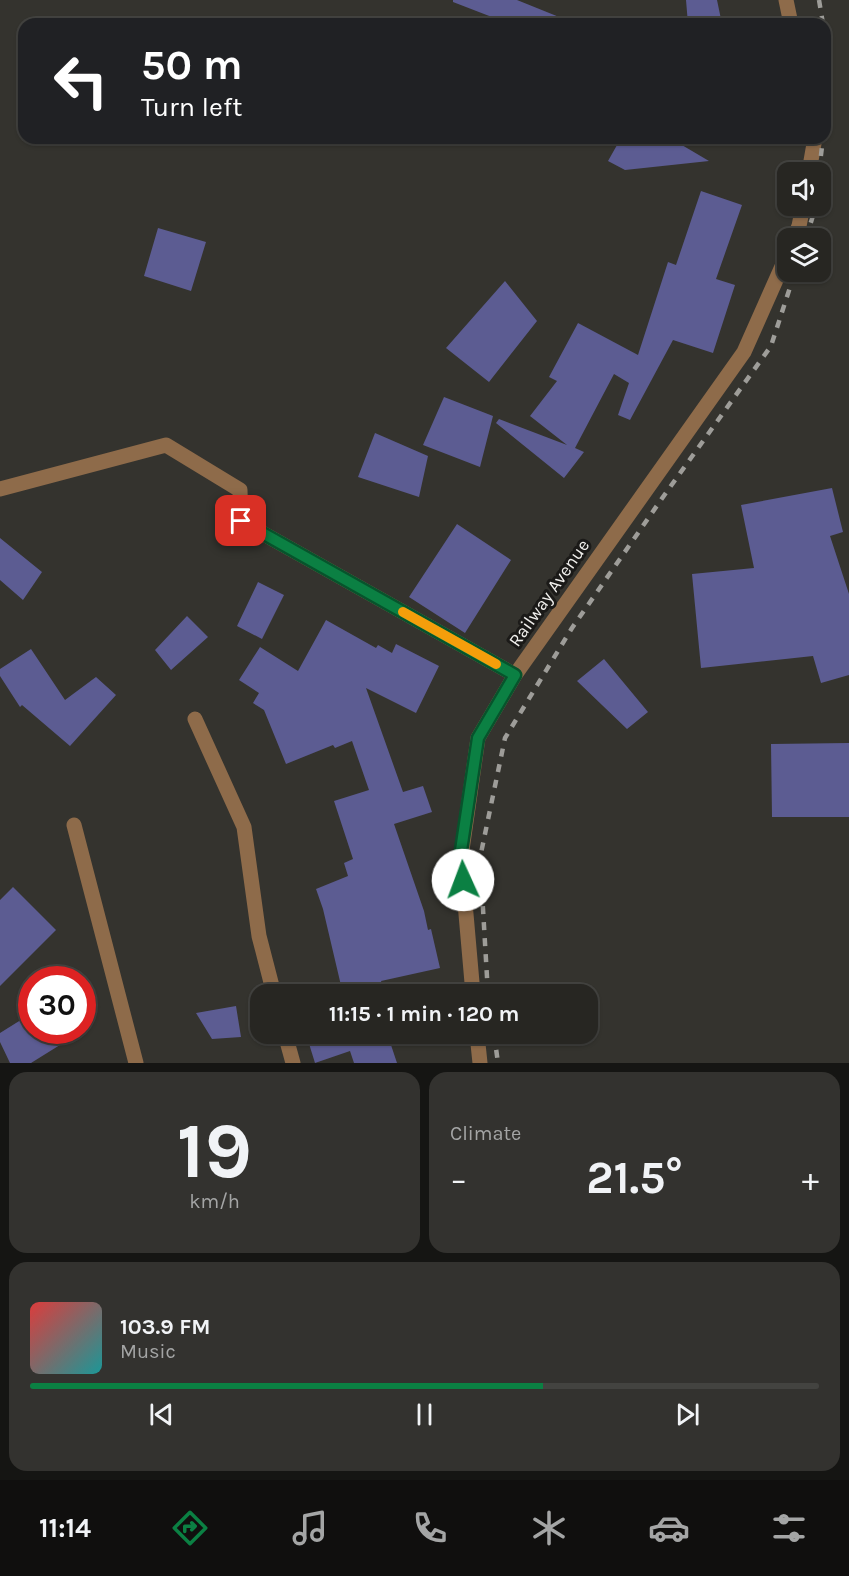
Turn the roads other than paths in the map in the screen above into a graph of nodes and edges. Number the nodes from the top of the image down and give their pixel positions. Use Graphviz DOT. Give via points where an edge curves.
graph roads {
  1 [pos="786,0"];
  2 [pos="790,18"];
  3 [pos="814,144"];
  4 [pos="811,162"];
  5 [pos="777,278"];
  6 [pos="0,489"];
  7 [pos="515,675"];
  8 [pos="195,719"];
  9 [pos="74,825"];
  10 [pos="271,984"];
  11 [pos="472,984"];
  12 [pos="288,1044"];
  13 [pos="478,1044"];
  14 [pos="136,1063"];
  15 [pos="293,1063"];
  16 [pos="480,1063"];
  1 -- 2 [label="street"];
  3 -- 4 [label="street"];
  5 -- 7 [label="street, Railway Avenue" via="744,352"];
  6 -- 7 [label="street" via="166,445 240,490 241,521"];
  7 -- 11 [label="street, Railway Avenue" via="478,738 460,857"];
  8 -- 10 [label="street" via="244,827 259,936"];
  9 -- 14 [label="street"];
  12 -- 15 [label="street"];
  13 -- 16 [label="street"];
}
